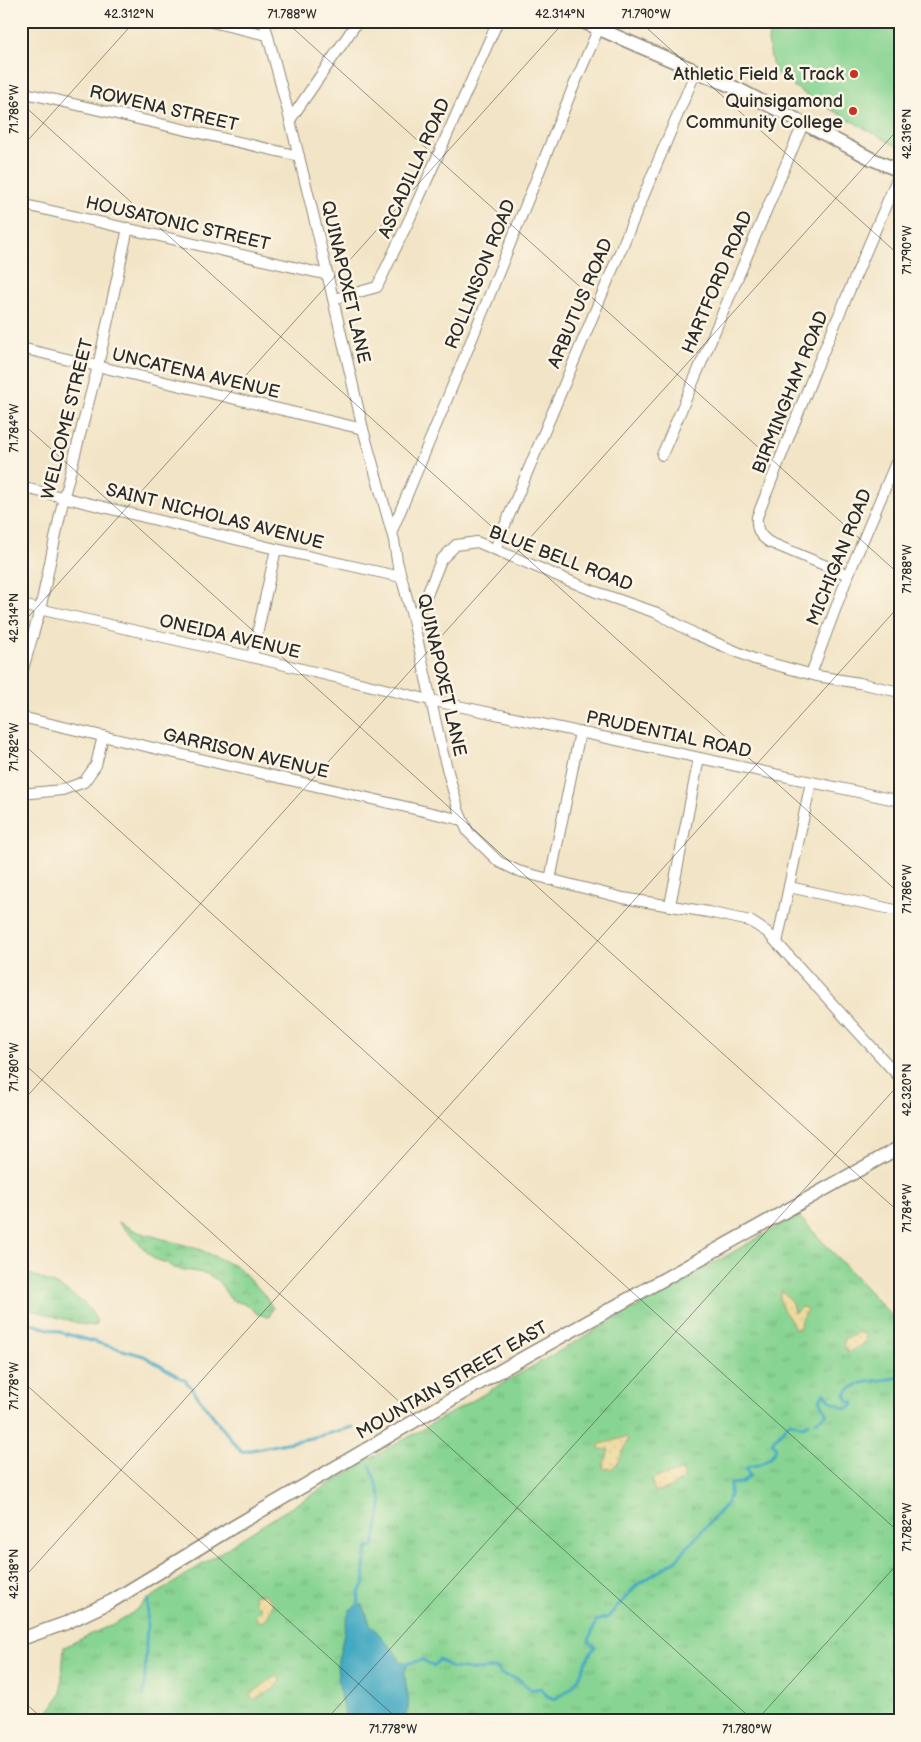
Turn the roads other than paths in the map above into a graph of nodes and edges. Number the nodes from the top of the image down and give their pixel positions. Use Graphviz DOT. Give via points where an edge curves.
graph roads {
  1 [pos="207,21"];
  2 [pos="264,21"];
  3 [pos="358,21"];
  4 [pos="498,21"];
  5 [pos="581,21"];
  6 [pos="598,30"];
  7 [pos="267,35"];
  8 [pos="696,71"];
  9 [pos="21,92"];
  10 [pos="290,120"];
  11 [pos="804,122"];
  12 [pos="299,156"];
  13 [pos="900,172"];
  14 [pos="21,204"];
  15 [pos="128,228"];
  16 [pos="328,275"];
  17 [pos="334,299"];
  18 [pos="21,348"];
  19 [pos="98,366"];
  20 [pos="363,428"];
  21 [pos="900,453"];
  22 [pos="662,455"];
  23 [pos="21,486"];
  24 [pos="64,496"];
  25 [pos="392,531"];
  26 [pos="276,549"];
  27 [pos="495,549"];
  28 [pos="848,574"];
  29 [pos="401,578"];
  30 [pos="21,605"];
  31 [pos="40,610"];
  32 [pos="413,620"];
  33 [pos="252,657"];
  34 [pos="811,674"];
  35 [pos="21,676"];
  36 [pos="900,692"];
  37 [pos="430,700"];
  38 [pos="21,717"];
  39 [pos="580,732"];
  40 [pos="103,736"];
  41 [pos="699,758"];
  42 [pos="811,782"];
  43 [pos="21,794"];
  44 [pos="900,801"];
  45 [pos="462,820"];
  46 [pos="550,880"];
  47 [pos="789,887"];
  48 [pos="670,905"];
  49 [pos="900,910"];
  50 [pos="777,943"];
  51 [pos="900,1078"];
  52 [pos="900,1147"];
  53 [pos="21,1638"];
  1 -- 7 [label="street"];
  2 -- 7 [label="street, QUINAPOXET LANE"];
  3 -- 10 [label="street"];
  4 -- 17 [label="street, ASCADILLA ROAD" via="377,287"];
  5 -- 6 [label="main road"];
  6 -- 8 [label="main road"];
  6 -- 25 [label="street, ROLLINSON ROAD"];
  7 -- 10 [label="street, QUINAPOXET LANE"];
  8 -- 11 [label="main road"];
  8 -- 27 [label="street, ARBUTUS ROAD"];
  9 -- 12 [label="street, ROWENA STREET"];
  10 -- 12 [label="street, QUINAPOXET LANE"];
  11 -- 13 [label="main road"];
  11 -- 22 [label="street, HARTFORD ROAD"];
  12 -- 16 [label="street, QUINAPOXET LANE"];
  13 -- 28 [label="street, BIRMINGHAM ROAD" via="757,517 757,530 769,542"];
  14 -- 15 [label="street, HOUSATONIC STREET"];
  15 -- 16 [label="street, HOUSATONIC STREET"];
  15 -- 19 [label="street, WELCOME STREET"];
  16 -- 17 [label="street, QUINAPOXET LANE"];
  17 -- 20 [label="street, QUINAPOXET LANE"];
  18 -- 19 [label="street, UNCATENA AVENUE"];
  19 -- 20 [label="street, UNCATENA AVENUE"];
  19 -- 24 [label="street, WELCOME STREET"];
  20 -- 25 [label="street, QUINAPOXET LANE"];
  21 -- 28 [label="street, MICHIGAN ROAD"];
  23 -- 24 [label="street, SAINT NICHOLAS AVENUE"];
  24 -- 26 [label="street, SAINT NICHOLAS AVENUE"];
  24 -- 31 [label="street, WELCOME STREET"];
  25 -- 29 [label="street, QUINAPOXET LANE"];
  26 -- 29 [label="street, SAINT NICHOLAS AVENUE"];
  26 -- 33 [label="street"];
  27 -- 32 [label="street, BLUE BELL ROAD" via="477,542 456,545 441,560"];
  27 -- 34 [label="street, BLUE BELL ROAD" via="596,592 657,613 695,634 754,659"];
  28 -- 34 [label="street, MICHIGAN ROAD"];
  29 -- 32 [label="street, QUINAPOXET LANE"];
  30 -- 31 [label="street, ONEIDA AVENUE"];
  31 -- 33 [label="street, ONEIDA AVENUE"];
  31 -- 35 [label="street, WELCOME STREET"];
  32 -- 37 [label="street, QUINAPOXET LANE"];
  33 -- 37 [label="street, ONEIDA AVENUE"];
  34 -- 36 [label="street, BLUE BELL ROAD"];
  37 -- 39 [label="street, PRUDENTIAL ROAD"];
  37 -- 45 [label="street, QUINAPOXET LANE"];
  38 -- 40 [label="street, GARRISON AVENUE"];
  39 -- 41 [label="street, PRUDENTIAL ROAD"];
  39 -- 46 [label="street"];
  40 -- 43 [label="street" via="96,765 84,782 62,790"];
  40 -- 45 [label="street, GARRISON AVENUE"];
  41 -- 42 [label="street, PRUDENTIAL ROAD"];
  41 -- 48 [label="street"];
  42 -- 44 [label="street, PRUDENTIAL ROAD"];
  42 -- 47 [label="street"];
  45 -- 46 [label="street, QUINAPOXET LANE" via="468,832 499,862"];
  46 -- 48 [label="street, QUINAPOXET LANE" via="622,898"];
  47 -- 49 [label="street"];
  47 -- 50 [label="street"];
  48 -- 50 [label="street, QUINAPOXET LANE" via="750,921"];
  50 -- 51 [label="street, QUINAPOXET LANE"];
  52 -- 53 [label="main road, MOUNTAIN STREET EAST" via="507,1367 119,1597 66,1623"];
}
